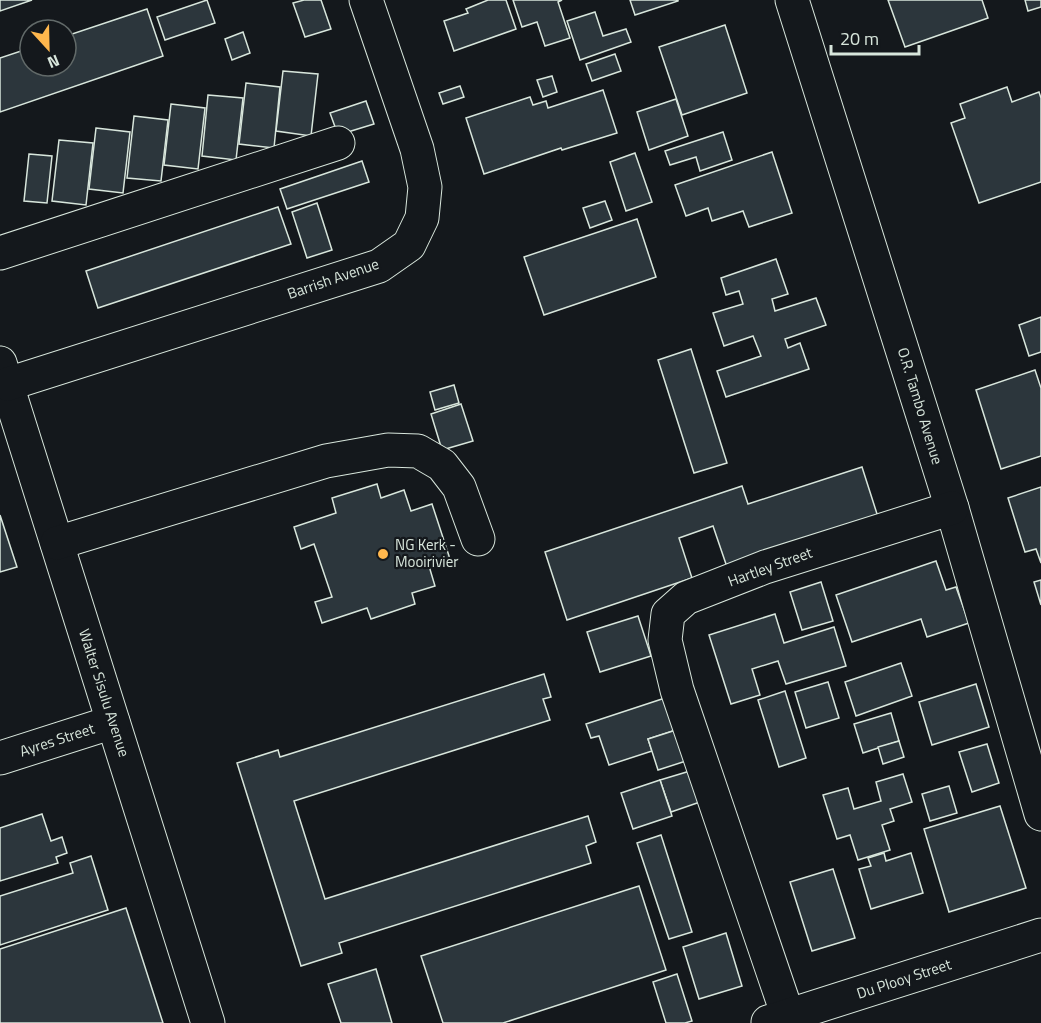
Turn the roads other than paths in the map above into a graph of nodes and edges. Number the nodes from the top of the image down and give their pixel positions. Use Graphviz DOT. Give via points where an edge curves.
graph roads {
  1 [pos="366,0"];
  2 [pos="792,0"];
  3 [pos="338,143"];
  4 [pos="0,253"];
  5 [pos="4,374"];
  6 [pos="952,508"];
  7 [pos="478,539"];
  8 [pos="57,543"];
  9 [pos="113,722"];
  10 [pos="0,758"];
  11 [pos="1041,814"];
  12 [pos="1041,934"];
  13 [pos="777,1020"];
  14 [pos="208,1023"];
  1 -- 5 [label="street, Barrish Avenue" via="417,149 425,187 422,218 409,244 379,266"];
  2 -- 6 [label="street, O.R. Tambo Avenue"];
  3 -- 4 [label="street"];
  5 -- 8 [label="street, Walter Sisulu Avenue"];
  6 -- 11 [label="street, O.R. Tambo Avenue"];
  6 -- 13 [label="street, Hartley Street" via="765,567 686,598 668,614 665,640 677,690"];
  7 -- 8 [label="street" via="459,487 442,465 418,451 388,450 326,461"];
  8 -- 9 [label="street, Walter Sisulu Avenue"];
  9 -- 10 [label="street, Ayres Street"];
  9 -- 14 [label="street, Walter Sisulu Avenue"];
  12 -- 13 [label="street, Du Plooy Street"];
}
